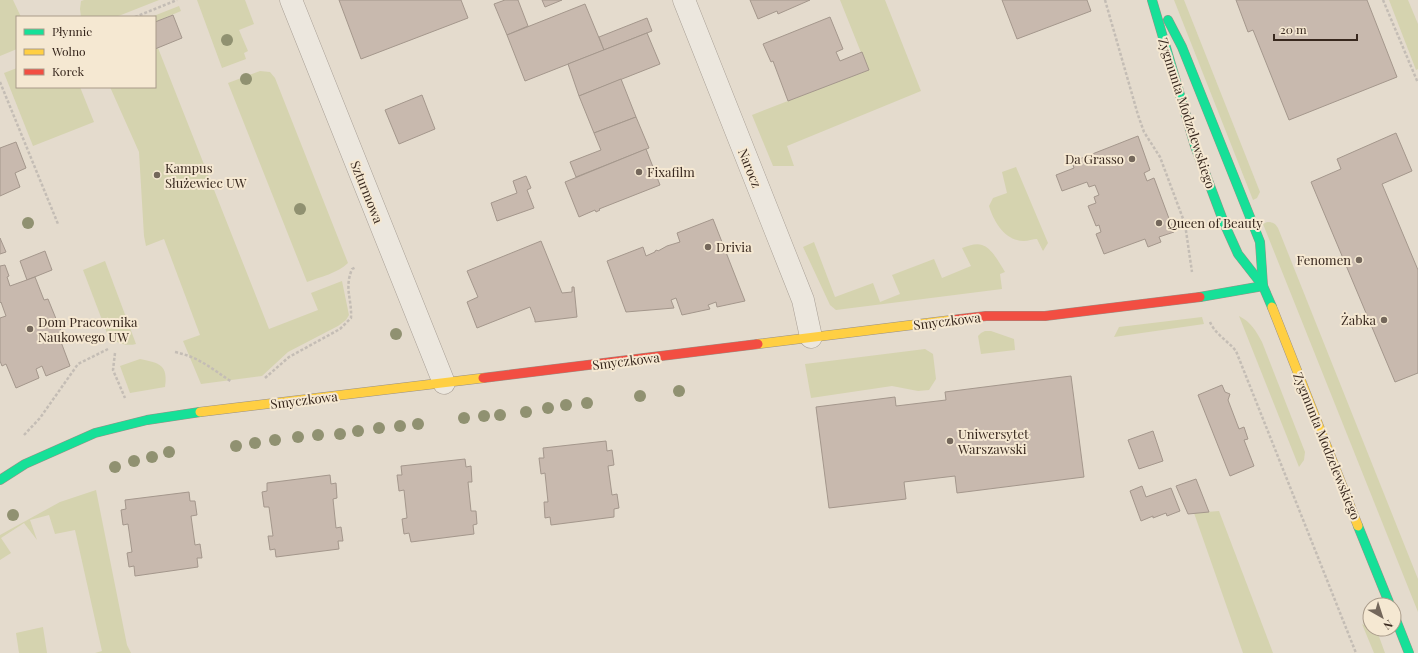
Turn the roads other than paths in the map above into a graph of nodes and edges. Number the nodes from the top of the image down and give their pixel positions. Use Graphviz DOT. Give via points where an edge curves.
graph roads {
  1 [pos="291,0"];
  2 [pos="684,0"];
  3 [pos="1152,0"];
  4 [pos="1158,0"];
  5 [pos="1263,286"];
  6 [pos="811,337"];
  7 [pos="444,383"];
  8 [pos="0,480"];
  9 [pos="1387,597"];
  10 [pos="1402,635"];
  11 [pos="1409,653"];
  1 -- 7 [label="street, Szturmowa"];
  2 -- 6 [label="street, Narocz" via="803,300"];
  3 -- 5 [label="street, Zygmunta Modzelewskiego" via="1195,146 1224,223 1238,254"];
  4 -- 5 [label="street, Zygmunta Modzelewskiego" via="1182,47 1260,242"];
  5 -- 6 [label="street, Smyczkowa" via="1218,295 1044,316 986,316"];
  5 -- 9 [label="street, Zygmunta Modzelewskiego"];
  6 -- 7 [label="street, Smyczkowa"];
  7 -- 8 [label="street, Smyczkowa" via="147,420 95,432 25,464"];
  10 -- 11 [label="street"];
}
